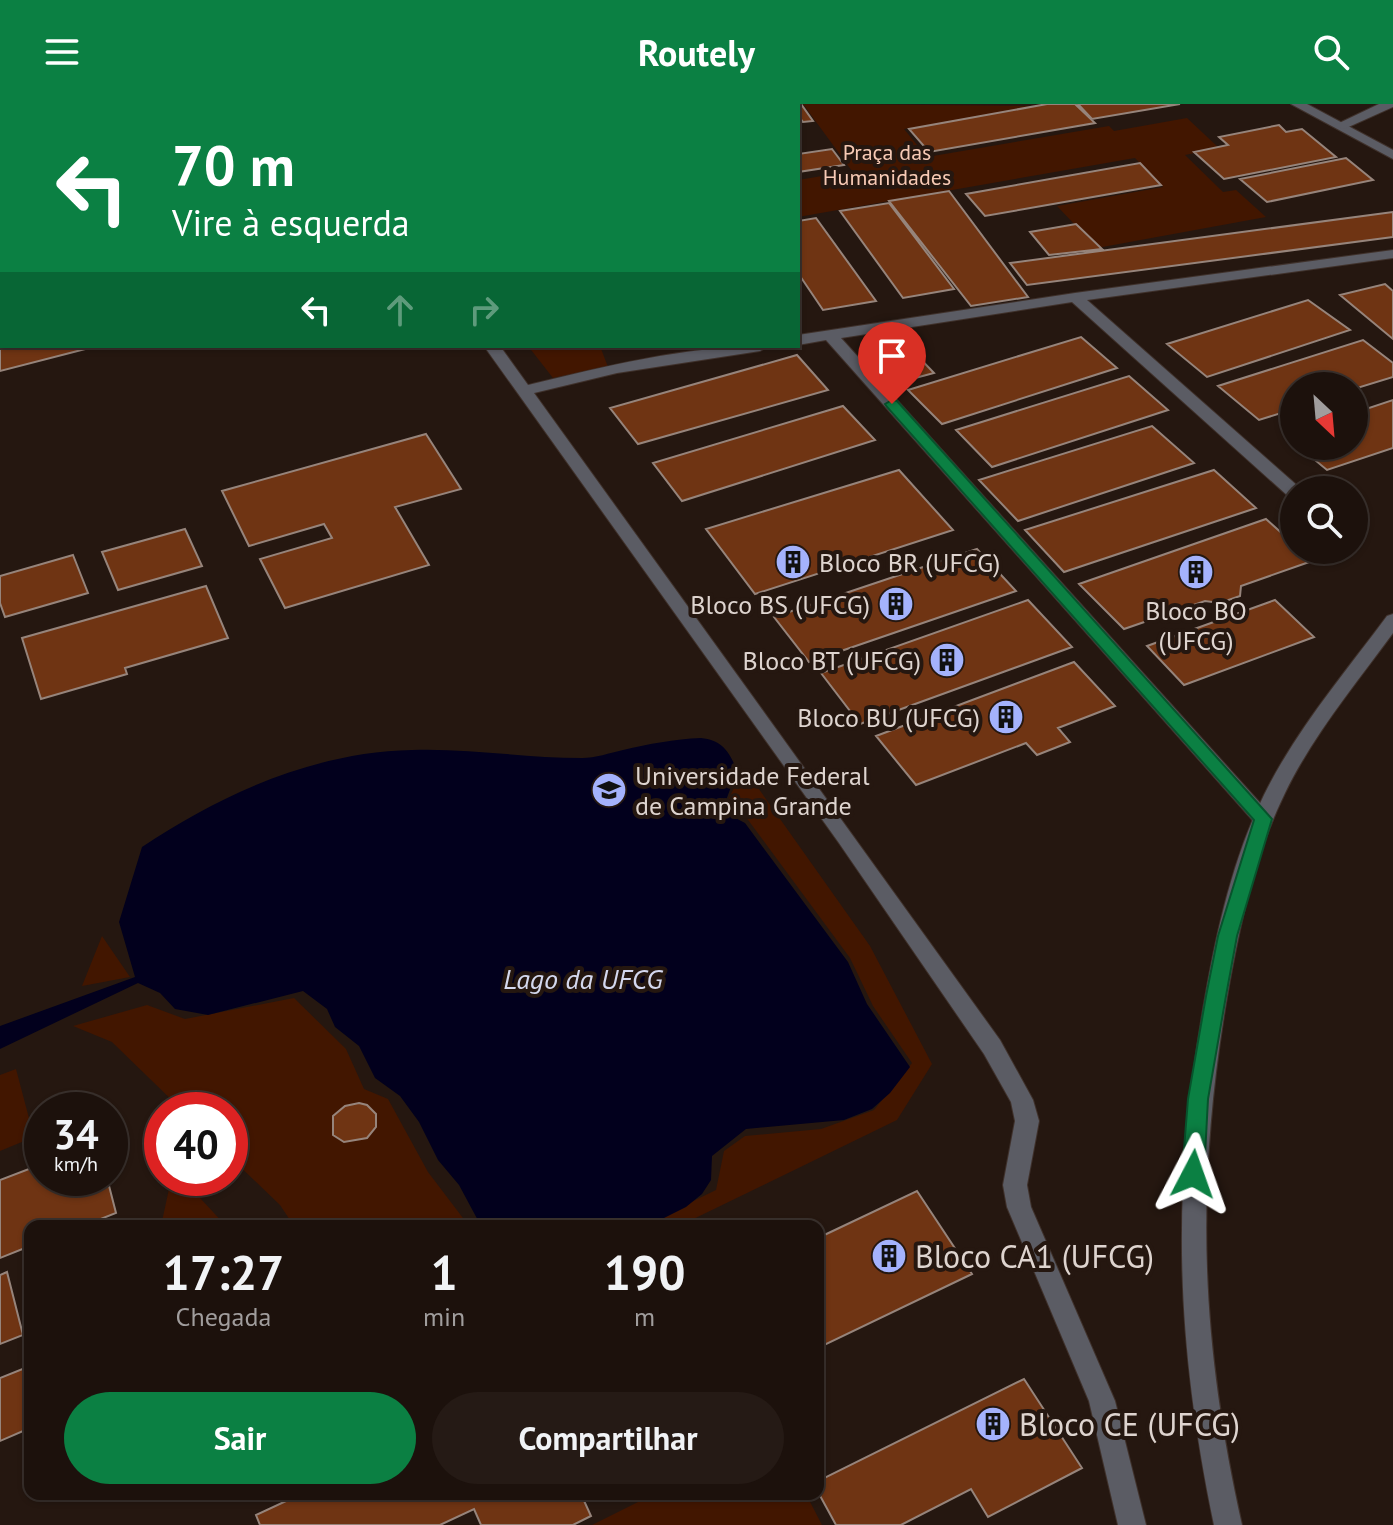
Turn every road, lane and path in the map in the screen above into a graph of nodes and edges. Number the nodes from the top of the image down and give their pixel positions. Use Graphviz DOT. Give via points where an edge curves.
graph roads {
  1 [pos="1297,104"];
  2 [pos="1390,104"];
  3 [pos="1339,126"];
  4 [pos="1393,155"];
  5 [pos="1393,254"];
  6 [pos="1075,297"];
  7 [pos="830,335"];
  8 [pos="800,340"];
  9 [pos="493,348"];
  10 [pos="747,348"];
  11 [pos="524,391"];
  12 [pos="1280,480"];
  13 [pos="1393,620"];
  14 [pos="1263,819"];
  15 [pos="1132,1525"];
  16 [pos="1228,1525"];
  1 -- 3 [label="street"];
  2 -- 3 [label="street"];
  3 -- 4 [label="street"];
  5 -- 6 [label="street"];
  6 -- 7 [label="street"];
  6 -- 12 [label="street"];
  7 -- 8 [label="street"];
  7 -- 14 [label="street"];
  9 -- 11 [label="street"];
  10 -- 11 [label="street" via="617,368"];
  11 -- 15 [label="street" via="855,851 992,1047 1022,1100 1027,1121 1015,1185 1019,1207 1102,1401"];
  13 -- 14 [label="street" via="1301,749"];
  14 -- 16 [label="street" via="1216,996 1198,1099 1191,1199 1200,1387"];
}
